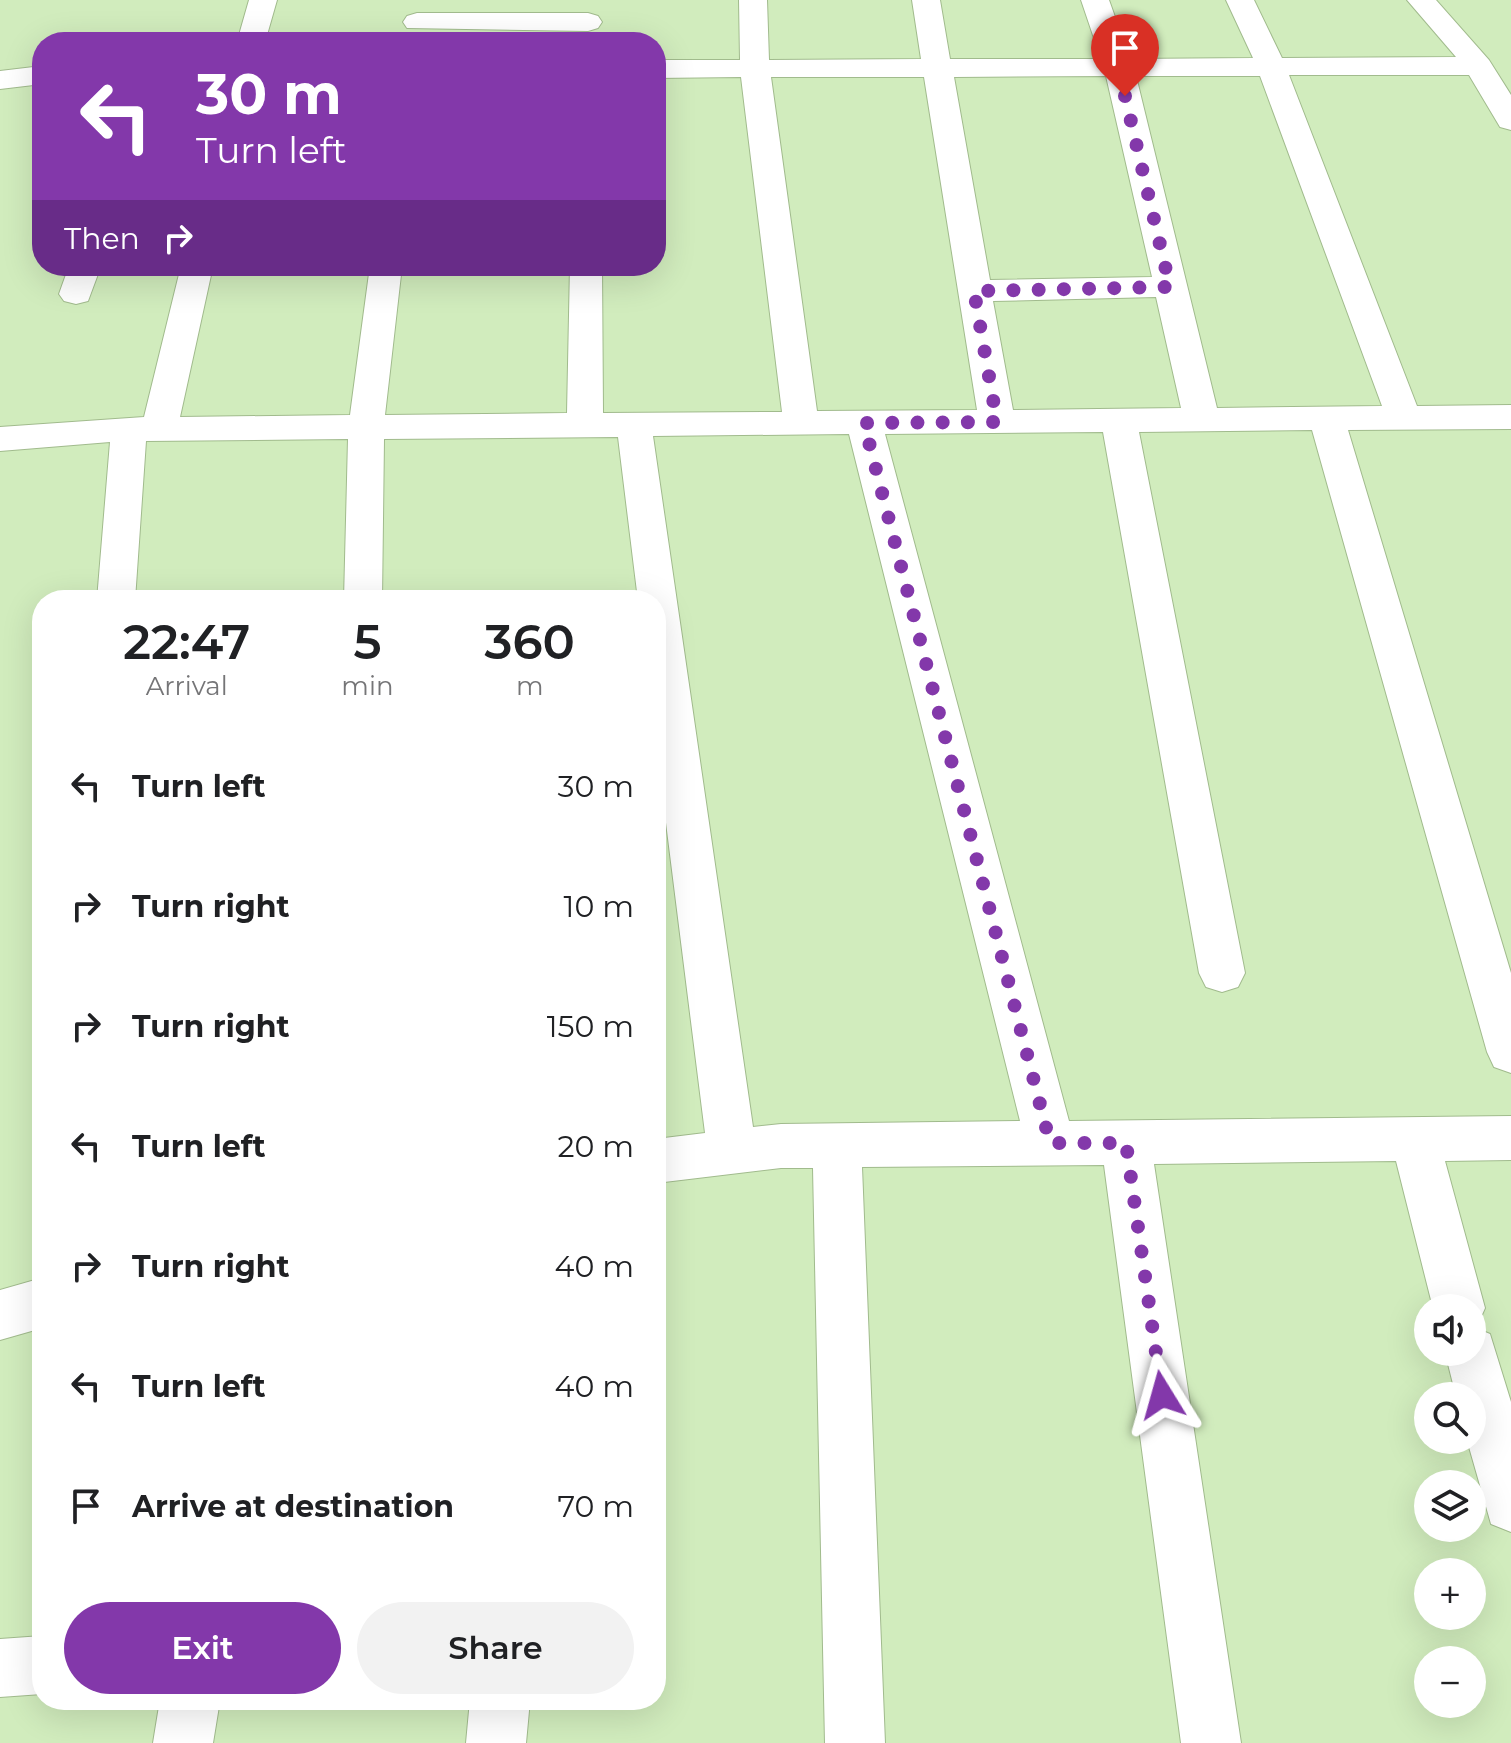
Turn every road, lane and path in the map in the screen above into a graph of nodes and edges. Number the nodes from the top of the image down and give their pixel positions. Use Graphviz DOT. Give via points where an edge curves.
graph roads {
  1 [pos="263,0"];
  2 [pos="753,0"];
  3 [pos="926,0"];
  4 [pos="1095,0"];
  5 [pos="1240,0"];
  6 [pos="1421,0"];
  7 [pos="417,21"];
  8 [pos="588,21"];
  9 [pos="254,32"];
  10 [pos="1119,68"];
  11 [pos="1272,68"];
  12 [pos="666,69"];
  13 [pos="755,69"];
  14 [pos="936,69"];
  15 [pos="1492,74"];
  16 [pos="32,76"];
  17 [pos="0,80"];
  18 [pos="1511,121"];
  19 [pos="194,276"];
  20 [pos="385,276"];
  21 [pos="586,276"];
  22 [pos="1170,287"];
  23 [pos="974,291"];
  24 [pos="1511,417"];
  25 [pos="1404,418"];
  26 [pos="1327,419"];
  27 [pos="1202,420"];
  28 [pos="1119,421"];
  29 [pos="997,422"];
  30 [pos="801,423"];
  31 [pos="864,423"];
  32 [pos="585,425"];
  33 [pos="634,425"];
  34 [pos="366,427"];
  35 [pos="144,429"];
  36 [pos="0,439"];
  37 [pos="118,590"];
  38 [pos="363,590"];
  39 [pos="656,590"];
  40 [pos="666,666"];
  41 [pos="1222,973"];
  42 [pos="1511,1052"];
  43 [pos="1511,1138"];
  44 [pos="1415,1139"];
  45 [pos="1050,1143"];
  46 [pos="1126,1143"];
  47 [pos="837,1145"];
  48 [pos="732,1152"];
  49 [pos="666,1160"];
  50 [pos="1455,1294"];
  51 [pos="32,1306"];
  52 [pos="0,1315"];
  53 [pos="1475,1366"];
  54 [pos="1511,1504"];
  55 [pos="32,1666"];
  56 [pos="0,1668"];
  57 [pos="188,1710"];
  58 [pos="499,1710"];
  59 [pos="183,1743"];
  60 [pos="496,1743"];
  61 [pos="855,1743"];
  62 [pos="1211,1743"];
  1 -- 9 [label="street"];
  2 -- 13 [label="street"];
  3 -- 14 [label="street"];
  4 -- 10 [label="street"];
  5 -- 11 [label="street"];
  6 -- 15 [label="street"];
  7 -- 8 [label="street"];
  10 -- 11 [label="street"];
  10 -- 14 [label="street"];
  10 -- 22 [label="street"];
  11 -- 15 [label="street"];
  11 -- 25 [label="street"];
  12 -- 13 [label="street"];
  13 -- 14 [label="street"];
  13 -- 30 [label="street"];
  14 -- 23 [label="street"];
  15 -- 18 [label="street"];
  16 -- 17 [label="street"];
  19 -- 35 [label="street"];
  20 -- 34 [label="street"];
  21 -- 32 [label="street"];
  22 -- 23 [label="street"];
  22 -- 27 [label="street"];
  23 -- 29 [label="street"];
  24 -- 25 [label="street"];
  25 -- 26 [label="street"];
  26 -- 27 [label="street"];
  26 -- 42 [label="street"];
  27 -- 28 [label="street"];
  28 -- 29 [label="street"];
  28 -- 41 [label="street"];
  29 -- 31 [label="street"];
  30 -- 31 [label="street"];
  30 -- 33 [label="street"];
  31 -- 45 [label="street"];
  32 -- 33 [label="street"];
  32 -- 34 [label="street"];
  33 -- 39 [label="street"];
  34 -- 35 [label="street"];
  34 -- 38 [label="street"];
  35 -- 36 [label="street"];
  35 -- 37 [label="street"];
  40 -- 48 [label="street"];
  43 -- 44 [label="street"];
  44 -- 46 [label="street"];
  44 -- 50 [label="street"];
  45 -- 46 [label="street"];
  45 -- 47 [label="street"];
  46 -- 62 [label="street"];
  47 -- 48 [label="street"];
  47 -- 61 [label="street"];
  48 -- 49 [label="street"];
  51 -- 52 [label="street"];
  53 -- 54 [label="street"];
  55 -- 56 [label="street"];
  57 -- 59 [label="street"];
  58 -- 60 [label="street"];
}
